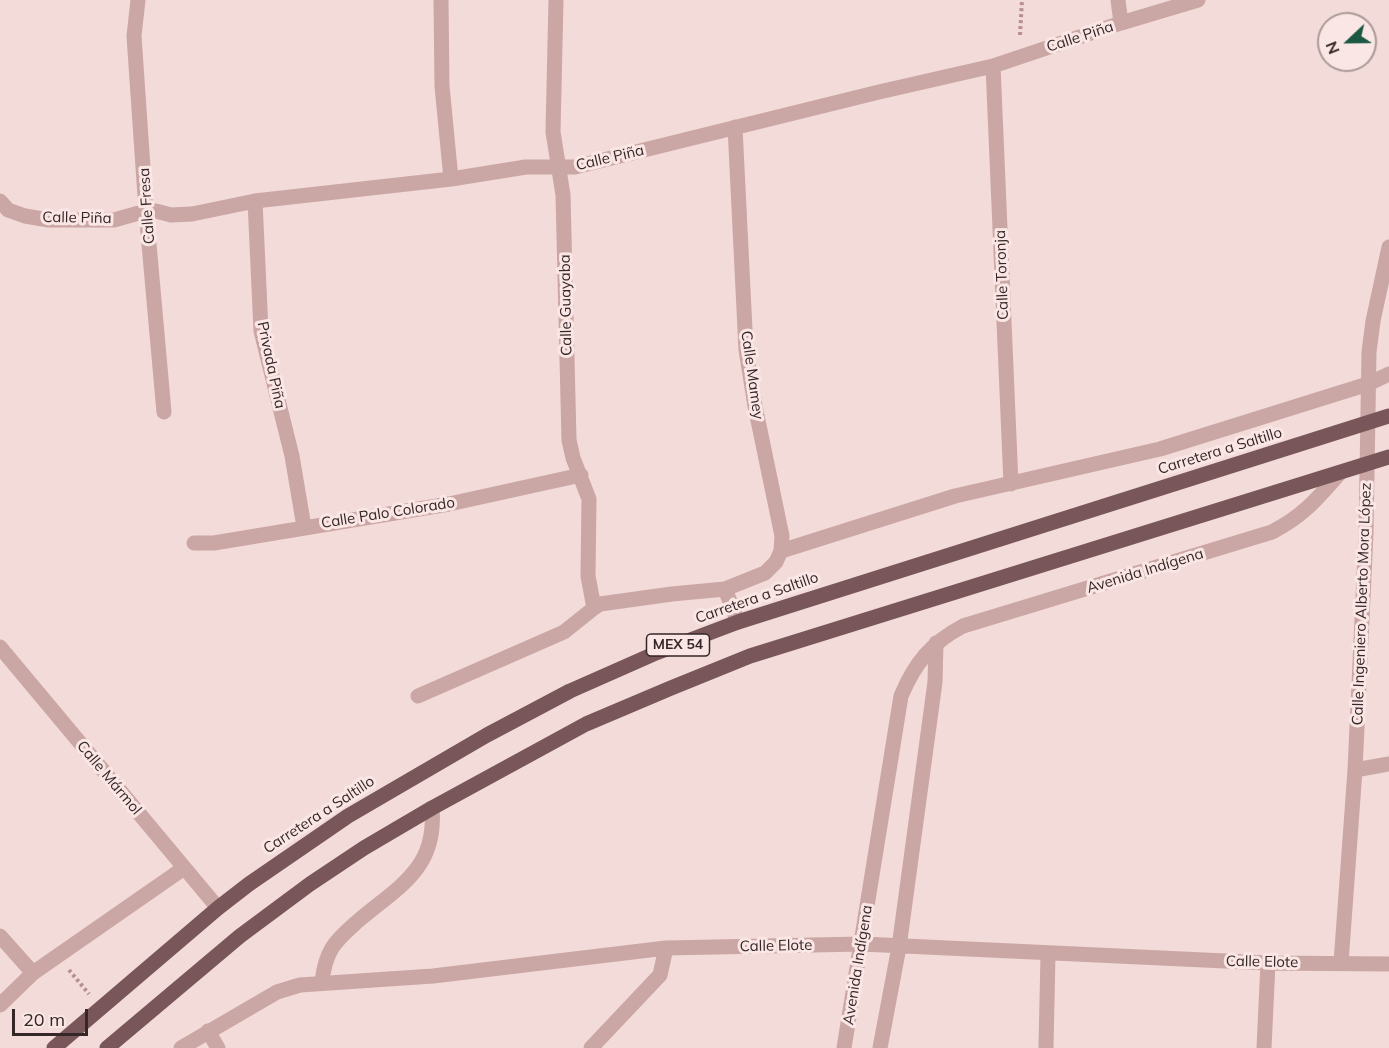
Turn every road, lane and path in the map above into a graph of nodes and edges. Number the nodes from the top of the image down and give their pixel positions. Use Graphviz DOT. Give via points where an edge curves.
graph roads {
  1 [pos="138,0"];
  2 [pos="441,0"];
  3 [pos="556,0"];
  4 [pos="1022,0"];
  5 [pos="1118,0"];
  6 [pos="1198,0"];
  7 [pos="1120,23"];
  8 [pos="1019,57"];
  9 [pos="993,66"];
  10 [pos="735,127"];
  11 [pos="559,169"];
  12 [pos="451,179"];
  13 [pos="255,201"];
  14 [pos="4,205"];
  15 [pos="147,211"];
  16 [pos="1389,247"];
  17 [pos="1389,374"];
  18 [pos="1368,384"];
  19 [pos="164,412"];
  20 [pos="1389,416"];
  21 [pos="1368,423"];
  22 [pos="1389,457"];
  23 [pos="1368,465"];
  24 [pos="1339,474"];
  25 [pos="581,475"];
  26 [pos="1011,484"];
  27 [pos="304,527"];
  28 [pos="194,543"];
  29 [pos="781,551"];
  30 [pos="725,589"];
  31 [pos="594,608"];
  32 [pos="738,622"];
  33 [pos="936,643"];
  34 [pos="0,647"];
  35 [pos="418,696"];
  36 [pos="1389,764"];
  37 [pos="1355,770"];
  38 [pos="432,808"];
  39 [pos="184,868"];
  40 [pos="218,908"];
  41 [pos="0,936"];
  42 [pos="862,944"];
  43 [pos="899,947"];
  44 [pos="666,948"];
  45 [pos="1048,954"];
  46 [pos="1268,963"];
  47 [pos="1341,963"];
  48 [pos="1389,964"];
  49 [pos="33,974"];
  50 [pos="322,983"];
  51 [pos="0,1005"];
  52 [pos="208,1031"];
  53 [pos="54,1048"];
  54 [pos="107,1048"];
  55 [pos="181,1048"];
  56 [pos="218,1048"];
  57 [pos="591,1048"];
  58 [pos="844,1048"];
  59 [pos="880,1048"];
  60 [pos="1046,1048"];
  61 [pos="1264,1048"];
  1 -- 15 [label="street, Calle Fresa" via="134,36"];
  2 -- 12 [label="street" via="442,86"];
  3 -- 11 [label="street, Calle Guayaba" via="553,132"];
  4 -- 8 [label="path"];
  5 -- 7 [label="street"];
  6 -- 7 [label="street, Calle Piña"];
  7 -- 8 [label="street, Calle Piña"];
  8 -- 9 [label="street, Calle Piña"];
  9 -- 10 [label="street, Calle Piña"];
  9 -- 26 [label="street, Calle Toronja"];
  10 -- 11 [label="street, Calle Piña"];
  10 -- 29 [label="street, Calle Mamey" via="746,350 782,536"];
  11 -- 12 [label="street, Calle Piña" via="526,167"];
  11 -- 25 [label="street, Calle Guayaba" via="563,195 569,440"];
  12 -- 13 [label="street, Calle Piña"];
  13 -- 15 [label="street, Calle Piña" via="192,214"];
  13 -- 27 [label="street, Privada Piña" via="261,330 292,456"];
  14 -- 15 [label="street, Calle Piña" via="25,216 61,220 114,220"];
  15 -- 19 [label="street, Calle Fresa"];
  16 -- 18 [label="street, Calle Ingeniero Alberto Mora López" via="1373,321"];
  17 -- 18 [label="street"];
  18 -- 21 [label="street, Calle Ingeniero Alberto Mora López"];
  18 -- 26 [label="street" via="1160,449"];
  20 -- 21 [label="main road, Carretera a Saltillo / MEX 54"];
  21 -- 23 [label="street, Calle Ingeniero Alberto Mora López"];
  21 -- 32 [label="main road, Carretera a Saltillo / MEX 54"];
  22 -- 23 [label="main road, MEX 54"];
  23 -- 24 [label="main road, MEX 54"];
  23 -- 37 [label="street, Calle Ingeniero Alberto Mora López"];
  24 -- 33 [label="street, Avenida Indígena" via="1309,508 1272,532 963,626"];
  24 -- 38 [label="main road, MEX 54" via="750,656 586,724"];
  25 -- 27 [label="street, Calle Palo Colorado" via="449,504"];
  25 -- 31 [label="street, Calle Guayaba" via="589,499 588,576"];
  26 -- 29 [label="street" via="955,496"];
  27 -- 28 [label="street, Calle Palo Colorado"];
  29 -- 30 [label="street" via="765,573"];
  30 -- 31 [label="street" via="600,604"];
  30 -- 32 [label="street"];
  31 -- 35 [label="street" via="564,632"];
  32 -- 40 [label="main road, Carretera a Saltillo / MEX 54" via="656,653 487,735 348,816"];
  33 -- 42 [label="street, Avenida Indígena" via="911,673 901,696"];
  33 -- 43 [label="street" via="935,682"];
  34 -- 39 [label="street, Calle Mármol"];
  36 -- 37 [label="street"];
  37 -- 47 [label="street, Calle Ingeniero Alberto Mora López"];
  38 -- 50 [label="street" via="430,843 421,863 412,877 345,932 332,948"];
  38 -- 54 [label="main road, MEX 54" via="364,848 267,916"];
  39 -- 40 [label="street, Calle Mármol"];
  39 -- 49 [label="street"];
  40 -- 53 [label="main road, Carretera a Saltillo / MEX 54"];
  41 -- 49 [label="street"];
  42 -- 43 [label="street, Calle Elote"];
  42 -- 44 [label="street, Calle Elote"];
  42 -- 58 [label="street, Avenida Indígena"];
  43 -- 45 [label="street, Calle Elote"];
  43 -- 59 [label="street"];
  44 -- 50 [label="street, Calle Elote" via="433,976"];
  44 -- 57 [label="street" via="660,975"];
  45 -- 46 [label="street, Calle Elote"];
  45 -- 60 [label="street"];
  46 -- 47 [label="street, Calle Elote"];
  46 -- 61 [label="street"];
  47 -- 48 [label="street, Calle Elote"];
  49 -- 51 [label="street"];
  50 -- 52 [label="street, Calle Elote" via="287,988"];
  52 -- 55 [label="street, Calle Elote"];
  52 -- 56 [label="street"];
}
